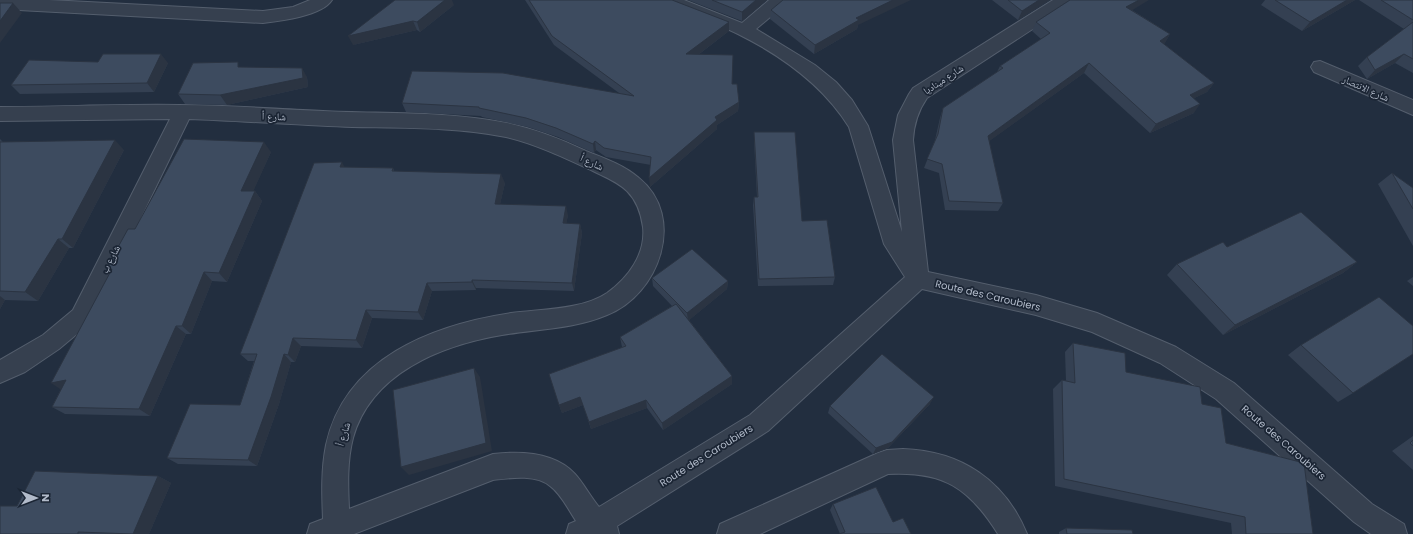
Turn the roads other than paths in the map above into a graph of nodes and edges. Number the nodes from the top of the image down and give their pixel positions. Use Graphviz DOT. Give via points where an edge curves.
graph roads {
  1 [pos="323,0"];
  2 [pos="668,0"];
  3 [pos="783,0"];
  4 [pos="1065,0"];
  5 [pos="0,3"];
  6 [pos="744,30"];
  7 [pos="1320,67"];
  8 [pos="1413,108"];
  9 [pos="183,112"];
  10 [pos="0,114"];
  11 [pos="918,279"];
  12 [pos="0,372"];
  13 [pos="328,531"];
  14 [pos="594,531"];
  15 [pos="730,534"];
  16 [pos="1014,534"];
  17 [pos="1394,534"];
  1 -- 5 [label="street" via="283,15 263,17"];
  2 -- 6 [label="street"];
  3 -- 6 [label="street"];
  4 -- 11 [label="street, شارع ميناديا" via="920,94 910,107 904,123 903,140"];
  6 -- 11 [label="street" via="809,70 845,105 858,126 896,244"];
  7 -- 8 [label="street, شارع الانتصار"];
  9 -- 10 [label="street, شارع أ"];
  9 -- 12 [label="street, شارع ب" via="81,317 51,342"];
  9 -- 13 [label="street, شارع أ" via="495,128 552,143 622,176 636,187 646,201 652,217 655,234 652,252 644,269 631,286 615,300 595,311 486,328 426,346 402,357 380,374 362,394 348,417 339,442"];
  11 -- 14 [label="street, Route des Caroubiers" via="759,422"];
  11 -- 17 [label="street, Route des Caroubiers" via="1029,304 1097,323 1168,355 1225,391 1363,513"];
  13 -- 14 [label="street" via="493,467 512,464 549,471 565,481"];
  15 -- 16 [label="street" via="887,462 905,460 925,461 963,476 995,505"];
}
